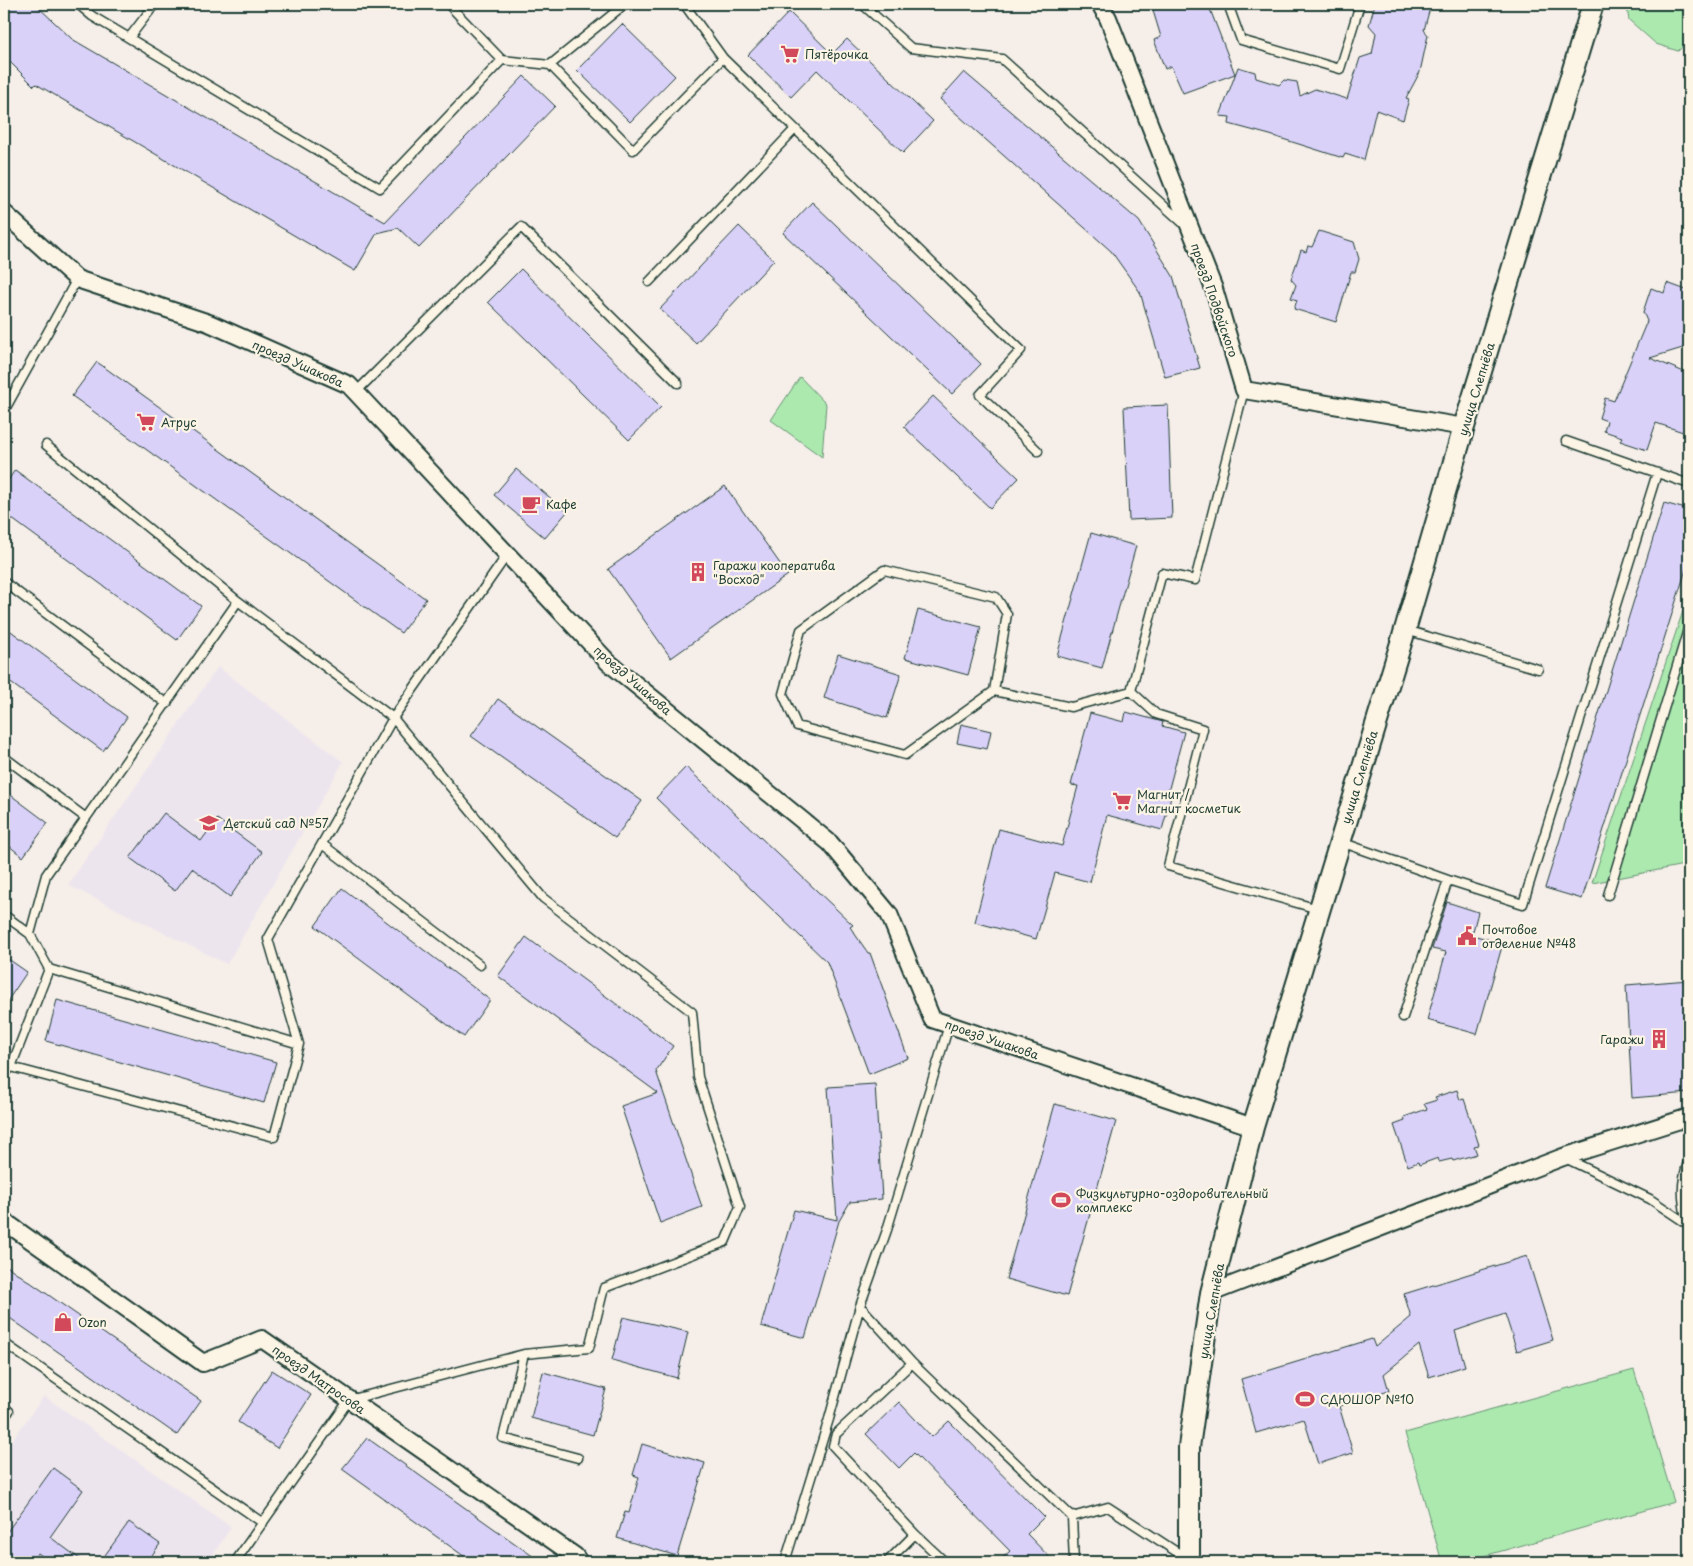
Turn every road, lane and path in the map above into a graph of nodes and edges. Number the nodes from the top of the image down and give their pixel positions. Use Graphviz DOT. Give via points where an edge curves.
graph roads {
  1 [pos="78,4"];
  2 [pos="155,4"];
  3 [pos="448,4"];
  4 [pos="625,4"];
  5 [pos="684,4"];
  6 [pos="862,4"];
  7 [pos="1100,4"];
  8 [pos="1228,4"];
  9 [pos="1360,4"];
  10 [pos="1593,4"];
  11 [pos="129,38"];
  12 [pos="723,58"];
  13 [pos="502,60"];
  14 [pos="550,65"];
  15 [pos="795,129"];
  16 [pos="4,213"];
  17 [pos="1190,230"];
  18 [pos="77,279"];
  19 [pos="649,282"];
  20 [pos="678,383"];
  21 [pos="1244,390"];
  22 [pos="356,392"];
  23 [pos="4,410"];
  24 [pos="1464,427"];
  25 [pos="1566,441"];
  26 [pos="46,445"];
  27 [pos="1038,451"];
  28 [pos="1657,473"];
  29 [pos="1689,484"];
  30 [pos="507,555"];
  31 [pos="4,582"];
  32 [pos="238,601"];
  33 [pos="1689,626"];
  34 [pos="1405,630"];
  35 [pos="1538,669"];
  36 [pos="1131,690"];
  37 [pos="994,691"];
  38 [pos="167,704"];
  39 [pos="393,718"];
  40 [pos="4,757"];
  41 [pos="86,818"];
  42 [pos="1339,841"];
  43 [pos="322,844"];
  44 [pos="1448,880"];
  45 [pos="1608,896"];
  46 [pos="1318,908"];
  47 [pos="4,915"];
  48 [pos="30,934"];
  49 [pos="480,964"];
  50 [pos="49,969"];
  51 [pos="1403,1017"];
  52 [pos="949,1025"];
  53 [pos="299,1044"];
  54 [pos="11,1067"];
  55 [pos="4,1075"];
  56 [pos="1689,1117"];
  57 [pos="1253,1127"];
  58 [pos="1563,1157"];
  59 [pos="1689,1159"];
  60 [pos="4,1221"];
  61 [pos="1688,1224"];
  62 [pos="1211,1293"];
  63 [pos="860,1306"];
  64 [pos="4,1343"];
  65 [pos="524,1354"];
  66 [pos="912,1363"];
  67 [pos="350,1400"];
  68 [pos="4,1407"];
  69 [pos="4,1418"];
  70 [pos="578,1458"];
  71 [pos="1072,1517"];
  72 [pos="263,1522"];
  73 [pos="915,1534"];
  74 [pos="1189,1561"];
  75 [pos="235,1562"];
  76 [pos="579,1562"];
  77 [pos="785,1562"];
  78 [pos="887,1562"];
  79 [pos="945,1562"];
  80 [pos="1074,1562"];
  1 -- 11 [label="lane"];
  2 -- 11 [label="lane"];
  3 -- 13 [label="lane"];
  4 -- 14 [label="lane"];
  5 -- 12 [label="lane"];
  6 -- 17 [label="lane" via="911,48 1002,59"];
  7 -- 17 [label="street, проезд Подвойского"];
  8 -- 9 [label="lane" via="1241,40 1340,69"];
  10 -- 24 [label="street, улица Слепнёва"];
  11 -- 13 [label="lane" via="380,188"];
  12 -- 14 [label="lane" via="633,150"];
  12 -- 15 [label="lane"];
  13 -- 14 [label="lane"];
  15 -- 19 [label="lane"];
  15 -- 27 [label="lane" via="1021,350 980,394"];
  16 -- 18 [label="street, проезд Ушакова"];
  17 -- 21 [label="street, проезд Подвойского" via="1214,289"];
  18 -- 22 [label="street, проезд Ушакова" via="209,323 349,385"];
  18 -- 23 [label="lane"];
  20 -- 22 [label="lane" via="521,227"];
  21 -- 24 [label="street"];
  21 -- 36 [label="lane" via="1195,580 1162,573"];
  22 -- 30 [label="street, проезд Ушакова"];
  24 -- 34 [label="street, улица Слепнёва"];
  25 -- 28 [label="lane"];
  26 -- 32 [label="lane"];
  28 -- 29 [label="lane"];
  28 -- 44 [label="lane" via="1523,904"];
  30 -- 39 [label="lane"];
  30 -- 52 [label="street, проезд Ушакова" via="608,662 830,843 889,914 932,1019"];
  31 -- 38 [label="lane"];
  32 -- 38 [label="lane"];
  32 -- 39 [label="lane"];
  33 -- 45 [label="lane"];
  34 -- 35 [label="lane"];
  34 -- 42 [label="street, улица Слепнёва"];
  36 -- 37 [label="lane" via="1071,707"];
  36 -- 46 [label="lane" via="1156,714 1203,729 1168,866"];
  37 -- 37 [label="lane" via="1007,614 996,597 884,570 801,630 783,694 797,726 905,755"];
  38 -- 41 [label="lane"];
  39 -- 43 [label="lane"];
  39 -- 65 [label="lane" via="543,898 692,1012 698,1077 740,1207 725,1242 604,1288 589,1348"];
  40 -- 41 [label="lane"];
  41 -- 48 [label="lane" via="46,875"];
  42 -- 44 [label="lane"];
  42 -- 46 [label="street, улица Слепнёва"];
  43 -- 49 [label="lane"];
  43 -- 53 [label="lane" via="268,939"];
  44 -- 51 [label="lane"];
  46 -- 57 [label="street, улица Слепнёва"];
  47 -- 48 [label="lane"];
  48 -- 50 [label="lane"];
  50 -- 53 [label="lane"];
  50 -- 54 [label="lane"];
  52 -- 57 [label="street, проезд Ушакова"];
  52 -- 63 [label="lane" via="887,1230"];
  53 -- 54 [label="lane" via="274,1137"];
  54 -- 55 [label="lane"];
  56 -- 58 [label="street"];
  57 -- 62 [label="street, улица Слепнёва"];
  58 -- 61 [label="lane" via="1650,1199"];
  58 -- 62 [label="street"];
  59 -- 61 [label="lane" via="1683,1176"];
  60 -- 67 [label="street, проезд Матросова" via="202,1363 262,1339"];
  62 -- 74 [label="street, улица Слепнёва" via="1189,1447"];
  63 -- 66 [label="lane"];
  63 -- 77 [label="lane"];
  64 -- 72 [label="lane"];
  65 -- 67 [label="lane"];
  65 -- 70 [label="lane" via="503,1438"];
  66 -- 71 [label="lane"];
  66 -- 73 [label="lane" via="836,1434 833,1446"];
  67 -- 72 [label="lane"];
  67 -- 76 [label="street, проезд Матросова" via="575,1556"];
  68 -- 69 [label="lane" via="9,1411"];
  71 -- 74 [label="lane" via="1108,1507"];
  71 -- 80 [label="lane"];
  72 -- 75 [label="lane"];
  73 -- 78 [label="lane"];
  73 -- 79 [label="lane"];
}
